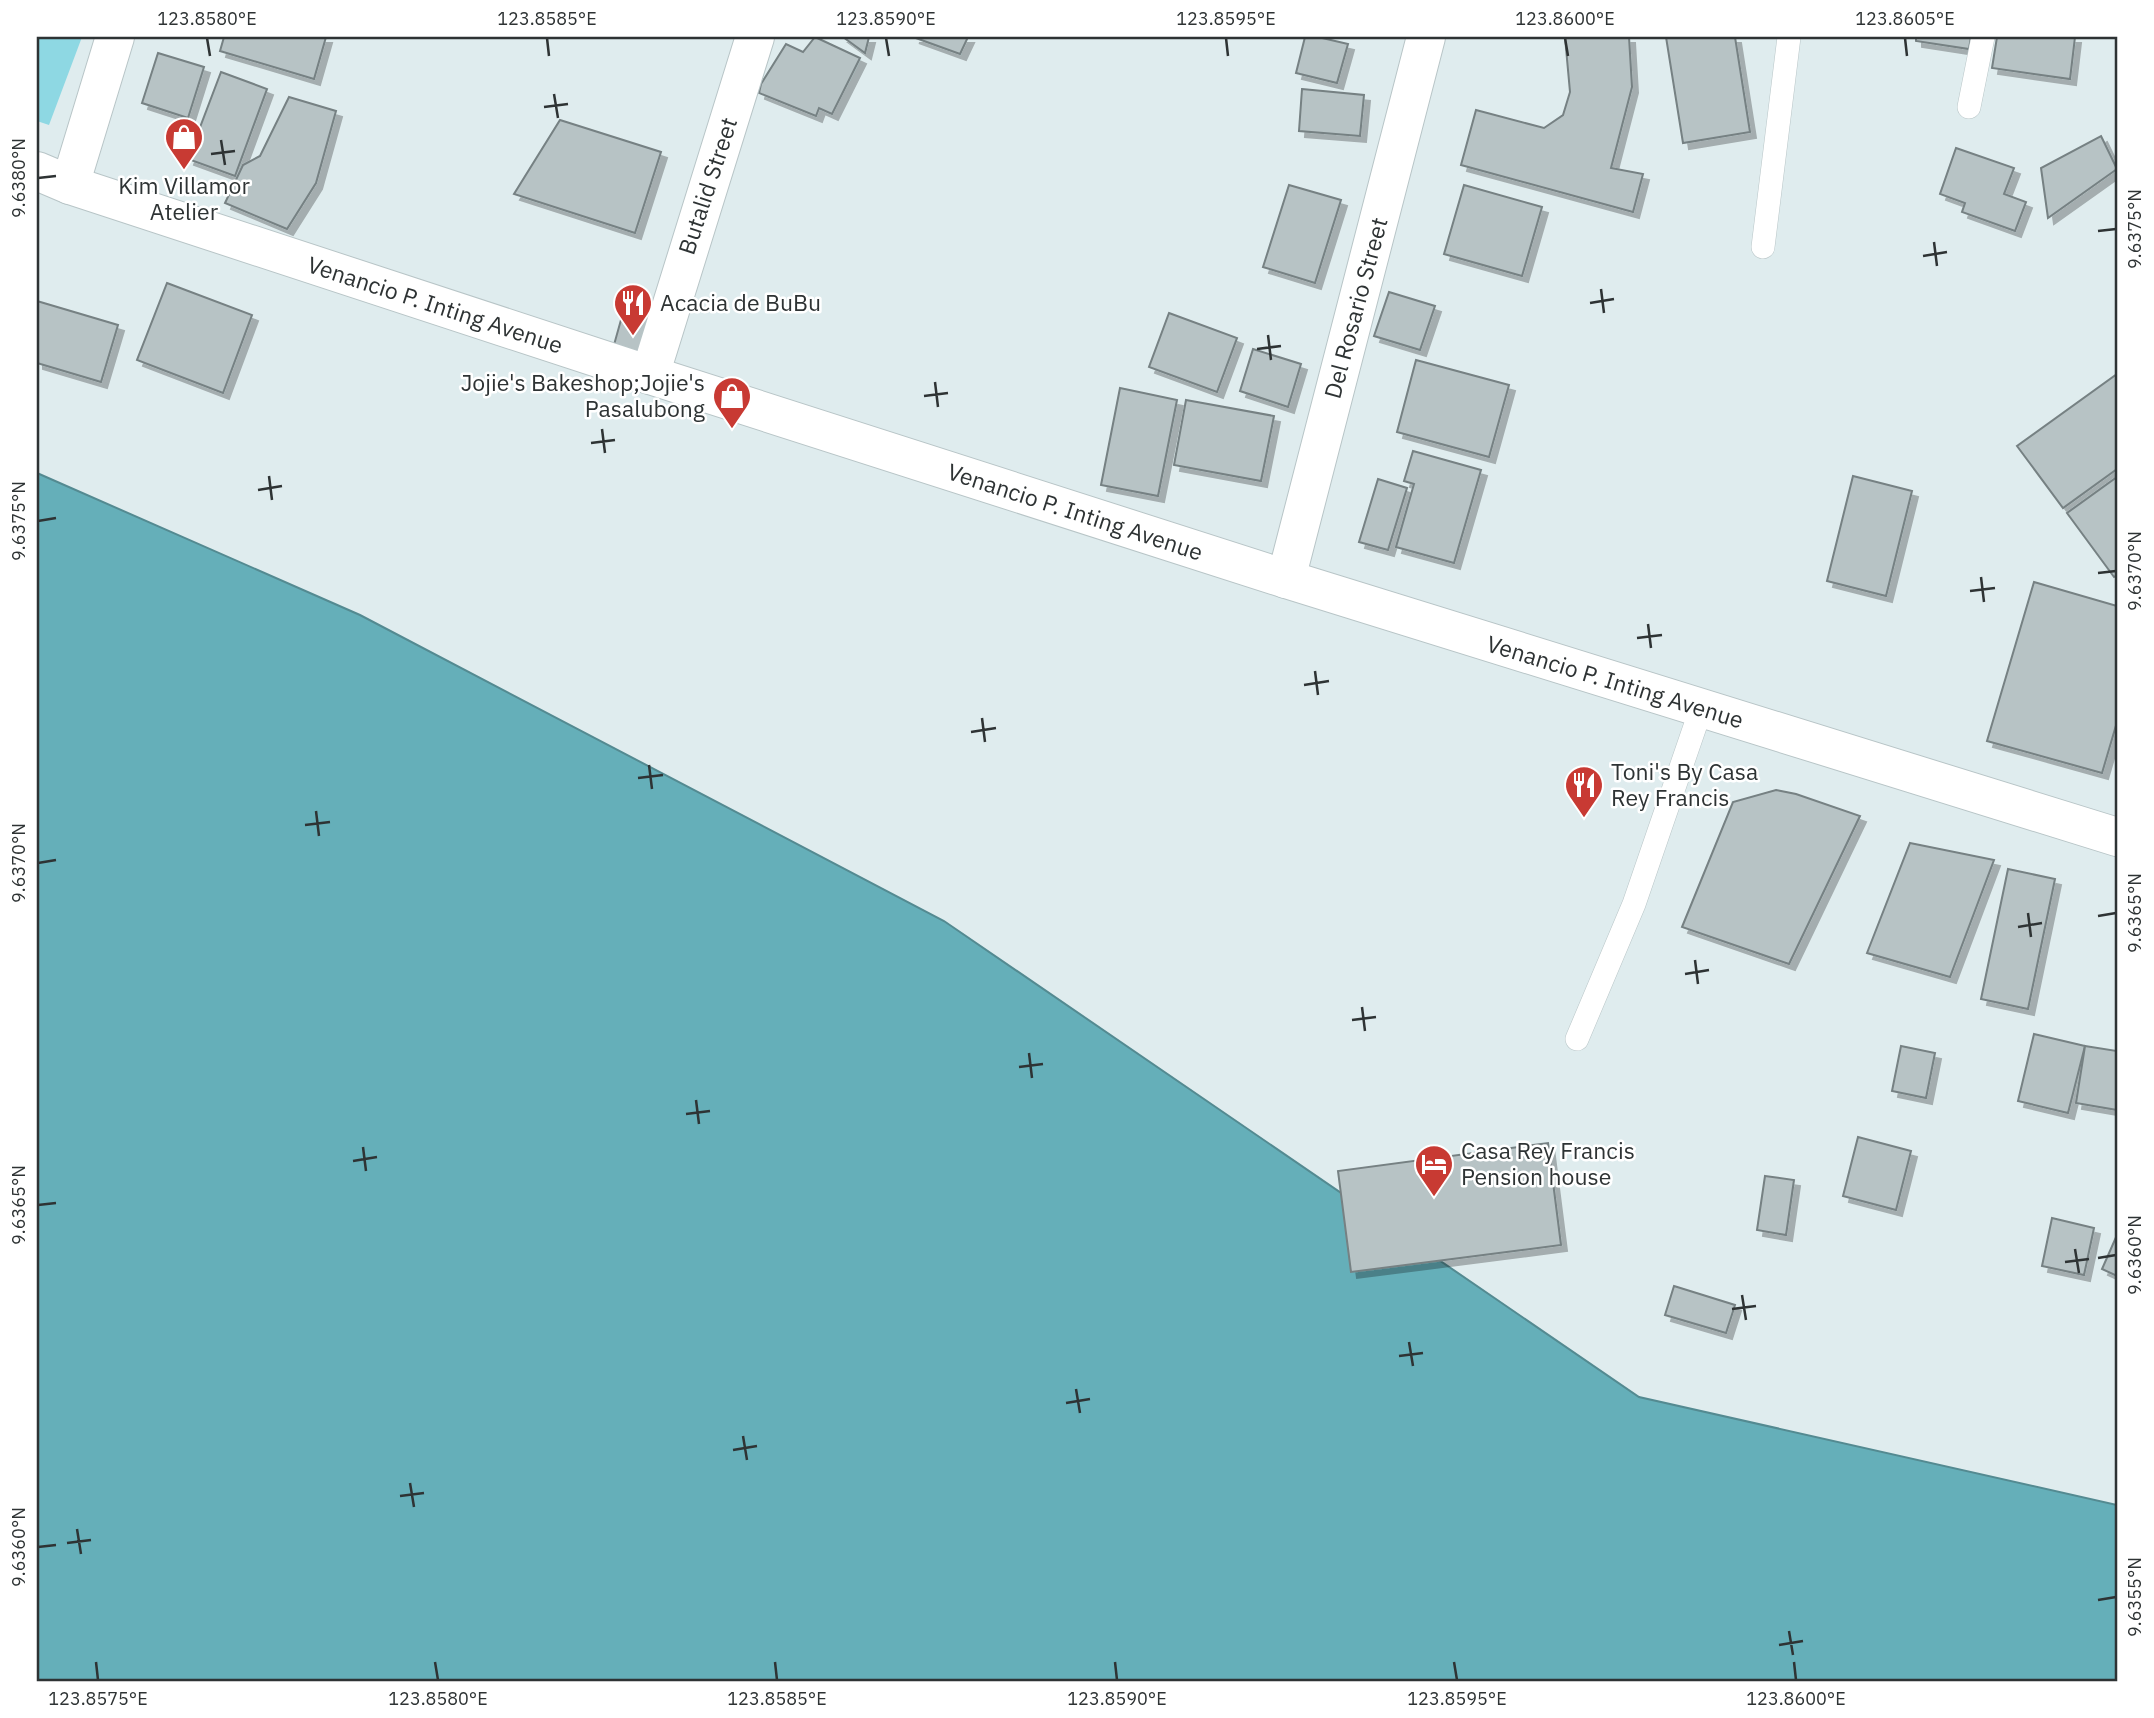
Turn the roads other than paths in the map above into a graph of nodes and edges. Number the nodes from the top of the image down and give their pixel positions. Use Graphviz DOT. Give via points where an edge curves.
graph roads {
  1 [pos="115,37"];
  2 [pos="755,37"];
  3 [pos="1426,37"];
  4 [pos="1789,37"];
  5 [pos="1983,37"];
  6 [pos="1969,107"];
  7 [pos="53,178"];
  8 [pos="1762,247"];
  9 [pos="650,375"];
  10 [pos="1286,579"];
  11 [pos="1701,709"];
  12 [pos="2117,837"];
  13 [pos="1577,1039"];
  1 -- 7 [label="main road"];
  2 -- 9 [label="main road, Butalid Street"];
  3 -- 10 [label="main road, Del Rosario Street"];
  4 -- 8 [label="lane"];
  5 -- 6 [label="lane"];
  7 -- 9 [label="main road, Venancio P. Inting Avenue"];
  9 -- 10 [label="main road, Venancio P. Inting Avenue"];
  10 -- 11 [label="main road, Venancio P. Inting Avenue"];
  11 -- 12 [label="main road, Venancio P. Inting Avenue"];
  11 -- 13 [label="lane" via="1634,904"];
}
